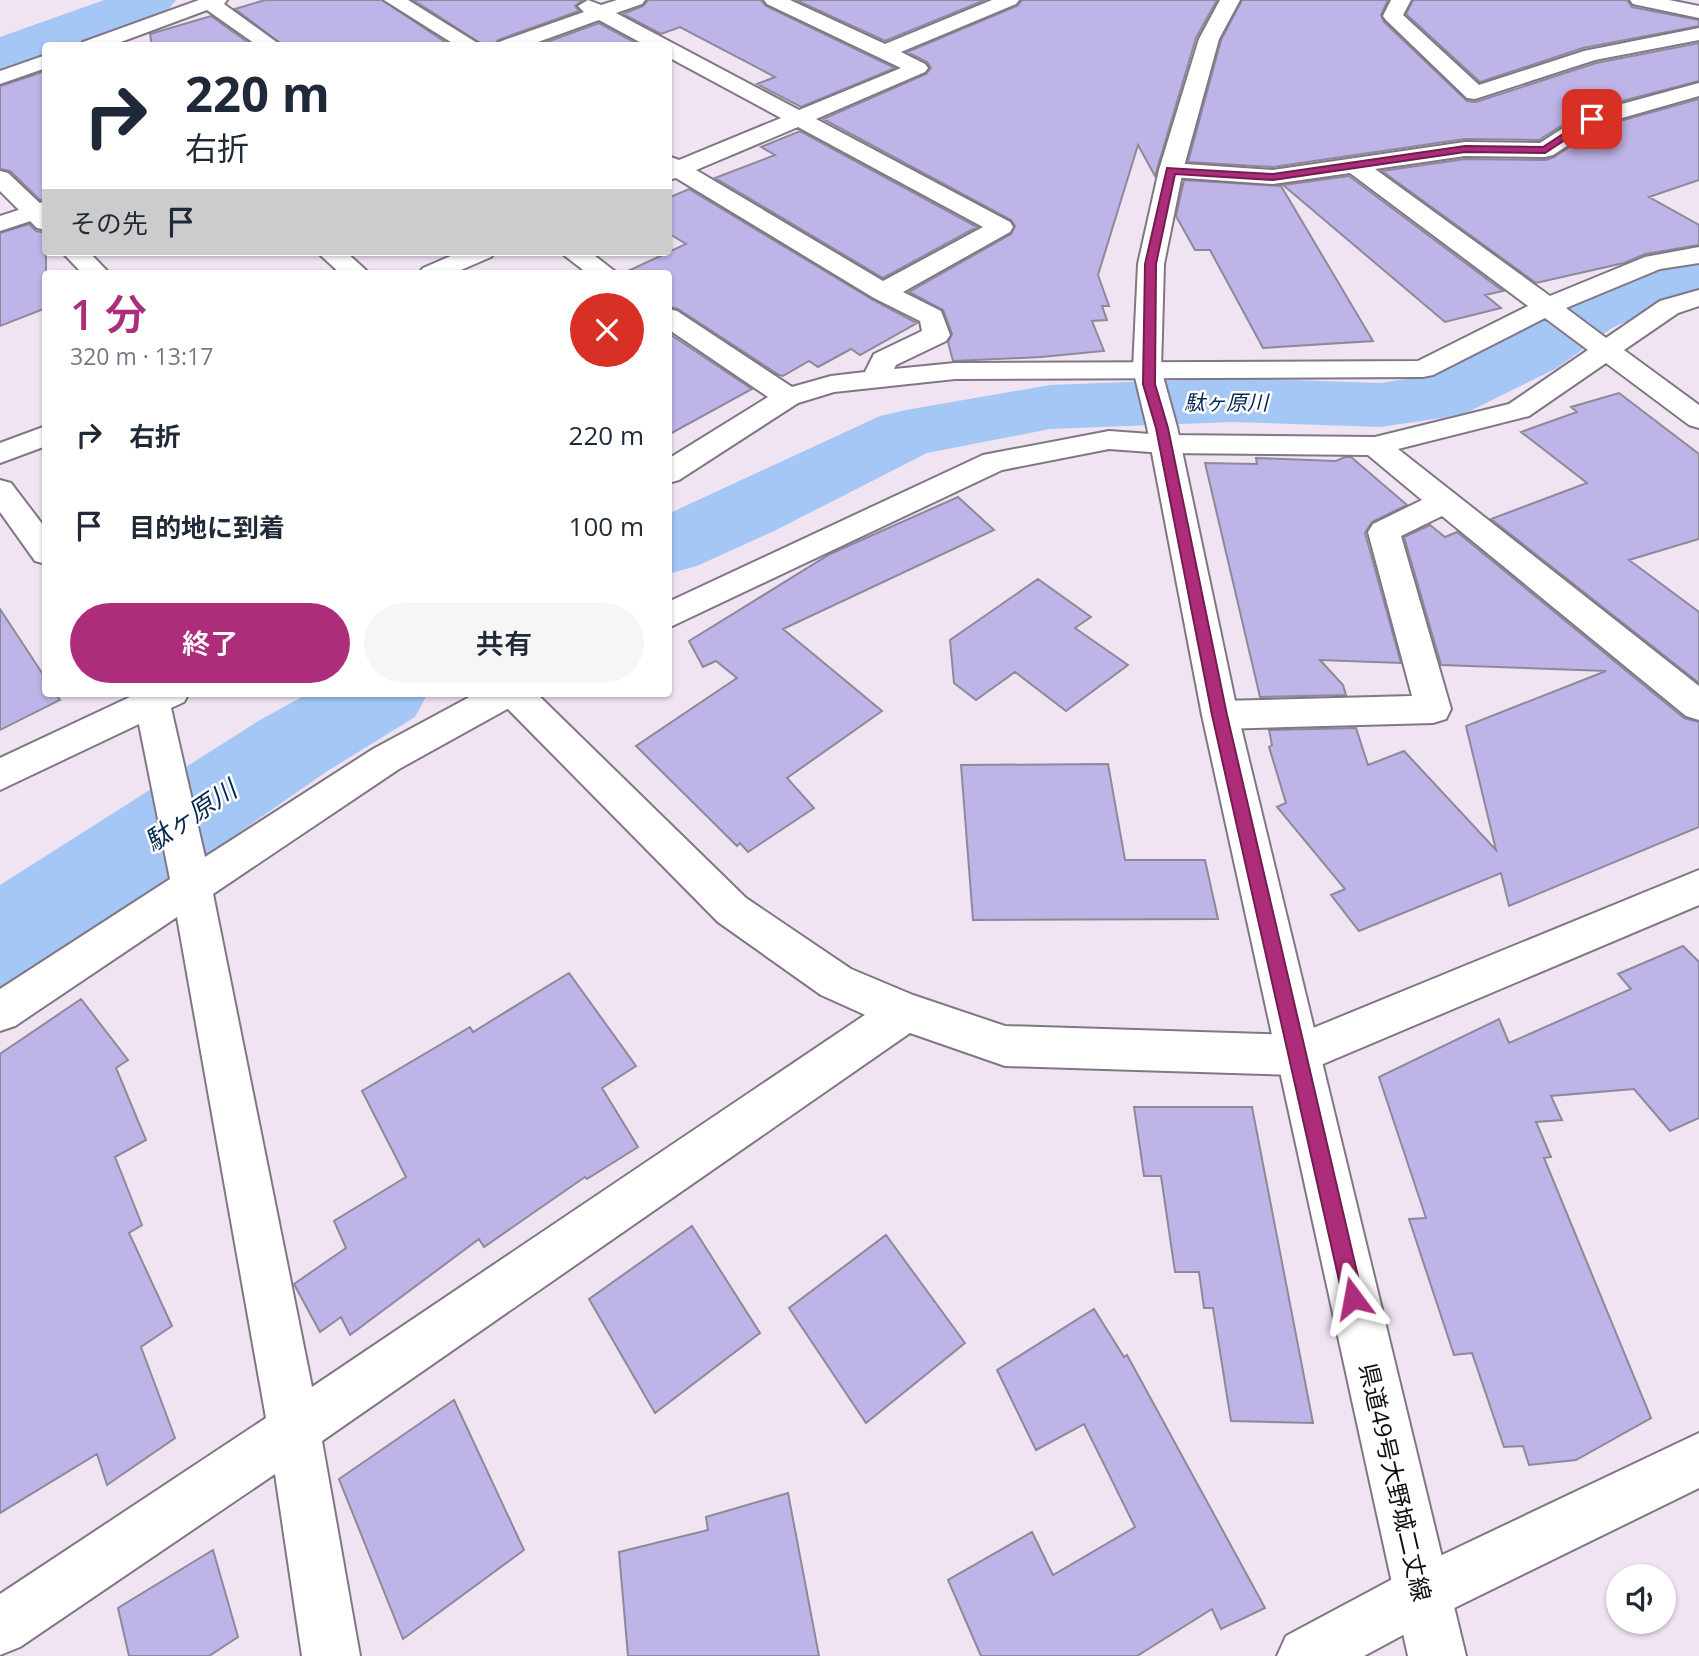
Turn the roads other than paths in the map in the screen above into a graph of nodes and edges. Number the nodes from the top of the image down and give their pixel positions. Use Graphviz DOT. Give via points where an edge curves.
graph roads {
  1 [pos="394,0"];
  2 [pos="576,0"];
  3 [pos="635,0"];
  4 [pos="774,0"];
  5 [pos="955,0"];
  6 [pos="1009,0"];
  7 [pos="1230,0"];
  8 [pos="1401,0"];
  9 [pos="1640,0"];
  10 [pos="213,1"];
  11 [pos="982,11"];
  12 [pos="600,12"];
  13 [pos="1699,12"];
  14 [pos="1699,34"];
  15 [pos="101,42"];
  16 [pos="267,42"];
  17 [pos="465,42"];
  18 [pos="517,42"];
  19 [pos="656,42"];
  20 [pos="672,50"];
  21 [pos="884,52"];
  22 [pos="42,62"];
  23 [pos="0,78"];
  24 [pos="1699,89"];
  25 [pos="801,118"];
  26 [pos="1355,165"];
  27 [pos="672,168"];
  28 [pos="1171,170"];
  29 [pos="0,178"];
  30 [pos="42,214"];
  31 [pos="0,224"];
  32 [pos="79,256"];
  33 [pos="335,256"];
  34 [pos="472,256"];
  35 [pos="579,256"];
  36 [pos="1699,256"];
  37 [pos="93,270"];
  38 [pos="352,270"];
  39 [pos="439,270"];
  40 [pos="600,270"];
  41 [pos="883,292"];
  42 [pos="1699,299"];
  43 [pos="1553,311"];
  44 [pos="672,320"];
  45 [pos="1600,346"];
  46 [pos="1148,376"];
  47 [pos="876,380"];
  48 [pos="788,397"];
  49 [pos="1699,419"];
  50 [pos="1163,436"];
  51 [pos="42,437"];
  52 [pos="1375,446"];
  53 [pos="0,454"];
  54 [pos="672,470"];
  55 [pos="0,490"];
  56 [pos="1445,501"];
  57 [pos="42,548"];
  58 [pos="672,614"];
  59 [pos="155,697"];
  60 [pos="157,697"];
  61 [pos="500,697"];
  62 [pos="518,697"];
  63 [pos="1699,706"];
  64 [pos="1220,715"];
  65 [pos="0,775"];
  66 [pos="189,874"];
  67 [pos="1699,887"];
  68 [pos="0,1012"];
  69 [pos="905,1012"];
  70 [pos="1297,1055"];
  71 [pos="295,1429"];
  72 [pos="1699,1460"];
  73 [pos="1422,1594"];
  74 [pos="0,1627"];
  75 [pos="331,1656"];
  76 [pos="1306,1656"];
  77 [pos="1437,1656"];
  1 -- 17 [label="street"];
  2 -- 12 [label="street"];
  3 -- 12 [label="street"];
  4 -- 21 [label="street"];
  5 -- 11 [label="street"];
  6 -- 11 [label="street"];
  7 -- 28 [label="street, 県道49号大野城二丈線" via="1209,39"];
  8 -- 14 [label="street" via="1393,16 1475,93 1591,55"];
  9 -- 13 [label="street"];
  10 -- 15 [label="street"];
  10 -- 16 [label="street"];
  11 -- 21 [label="street"];
  12 -- 18 [label="street"];
  12 -- 19 [label="street"];
  20 -- 25 [label="street"];
  21 -- 25 [label="street" via="918,68"];
  22 -- 23 [label="street"];
  24 -- 26 [label="street" via="1592,119 1545,150 1465,149"];
  25 -- 27 [label="street"];
  25 -- 41 [label="street" via="1001,227"];
  26 -- 28 [label="street" via="1273,177"];
  26 -- 43 [label="street"];
  27 -- 41 [label="street"];
  28 -- 46 [label="street, 県道49号大野城二丈線" via="1151,264"];
  29 -- 30 [label="street"];
  30 -- 31 [label="street"];
  32 -- 37 [label="street"];
  33 -- 38 [label="street"];
  34 -- 39 [label="street"];
  35 -- 40 [label="street"];
  36 -- 43 [label="street" via="1654,262"];
  41 -- 47 [label="street" via="932,317 936,335 884,360"];
  42 -- 45 [label="street" via="1669,307"];
  43 -- 45 [label="street"];
  43 -- 46 [label="street" via="1423,369"];
  44 -- 48 [label="street"];
  45 -- 49 [label="street"];
  45 -- 52 [label="street" via="1519,410"];
  46 -- 47 [label="street" via="955,371"];
  46 -- 50 [label="street, 県道49号大野城二丈線"];
  47 -- 48 [label="street" via="831,384"];
  48 -- 54 [label="street"];
  50 -- 52 [label="street"];
  50 -- 58 [label="street" via="1109,440 994,462"];
  50 -- 64 [label="street, 県道49号大野城二丈線"];
  51 -- 53 [label="street"];
  52 -- 56 [label="street"];
  55 -- 57 [label="street"];
  56 -- 63 [label="street"];
  56 -- 64 [label="street" via="1384,532 1433,709"];
  59 -- 65 [label="street"];
  60 -- 66 [label="street"];
  61 -- 66 [label="street"];
  62 -- 69 [label="street" via="732,910 836,982"];
  64 -- 70 [label="street, 県道49号大野城二丈線"];
  66 -- 68 [label="street"];
  66 -- 71 [label="street"];
  67 -- 70 [label="street"];
  69 -- 70 [label="street" via="1005,1046"];
  69 -- 71 [label="street"];
  70 -- 73 [label="street, 県道49号大野城二丈線"];
  71 -- 74 [label="street"];
  71 -- 75 [label="street"];
  72 -- 73 [label="street"];
  73 -- 76 [label="street"];
  73 -- 77 [label="street, 県道49号大野城二丈線"];
}
